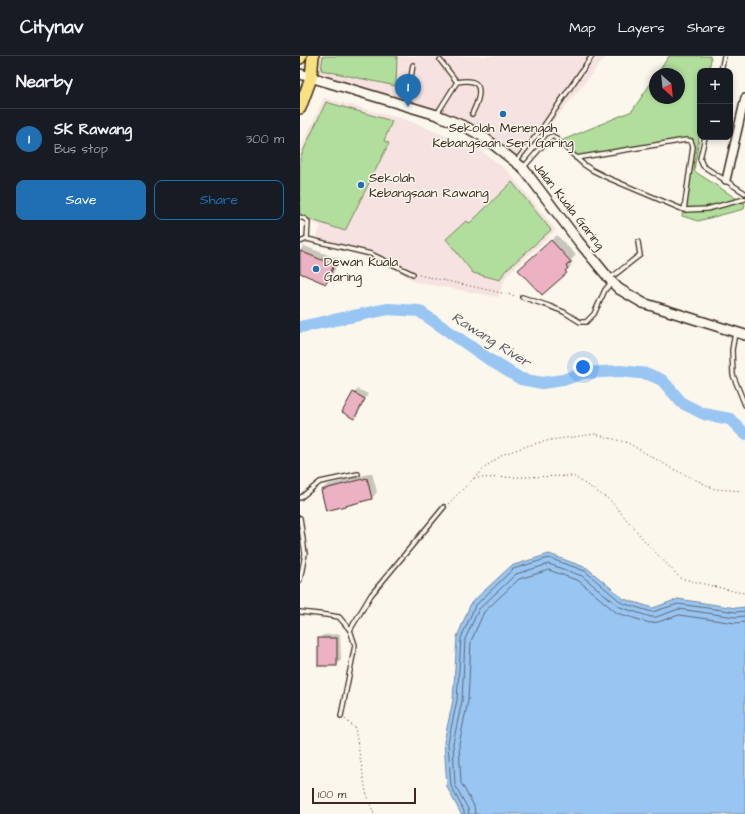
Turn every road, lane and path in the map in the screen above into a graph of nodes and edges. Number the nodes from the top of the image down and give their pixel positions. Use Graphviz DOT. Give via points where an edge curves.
graph roads {
  1 [pos="313,56"];
  2 [pos="592,56"];
  3 [pos="724,56"];
  4 [pos="440,60"];
  5 [pos="413,65"];
  6 [pos="722,68"];
  7 [pos="300,74"];
  8 [pos="311,78"];
  9 [pos="457,82"];
  10 [pos="745,98"];
  11 [pos="404,104"];
  12 [pos="300,108"];
  13 [pos="437,114"];
  14 [pos="472,114"];
  15 [pos="743,114"];
  16 [pos="704,140"];
  17 [pos="576,158"];
  18 [pos="516,162"];
  19 [pos="523,168"];
  20 [pos="726,180"];
  21 [pos="745,192"];
  22 [pos="745,199"];
  23 [pos="684,210"];
  24 [pos="300,217"];
  25 [pos="307,239"];
  26 [pos="300,242"];
  27 [pos="638,242"];
  28 [pos="413,274"];
  29 [pos="610,280"];
  30 [pos="522,297"];
  31 [pos="735,332"];
  32 [pos="745,334"];
  33 [pos="745,405"];
  34 [pos="358,474"];
  35 [pos="474,478"];
  36 [pos="745,491"];
  37 [pos="300,498"];
  38 [pos="444,507"];
  39 [pos="300,518"];
  40 [pos="300,580"];
  41 [pos="745,593"];
  42 [pos="300,612"];
  43 [pos="350,630"];
  44 [pos="341,716"];
  45 [pos="374,814"];
  1 -- 8 [label="main road"];
  2 -- 18 [label="lane"];
  3 -- 6 [label="lane"];
  4 -- 9 [label="lane"];
  5 -- 11 [label="lane"];
  7 -- 8 [label="street, Jalan Kuala Garing"];
  8 -- 11 [label="street, Jalan Kuala Garing"];
  8 -- 12 [label="main road"];
  9 -- 13 [label="lane"];
  9 -- 14 [label="lane" via="473,82 479,88 480,94"];
  10 -- 15 [label="street"];
  11 -- 13 [label="street, Jalan Kuala Garing"];
  13 -- 18 [label="street, Jalan Kuala Garing" via="485,138"];
  15 -- 20 [label="street"];
  16 -- 20 [label="lane" via="700,159 703,166"];
  17 -- 19 [label="lane" via="553,136"];
  17 -- 23 [label="lane" via="608,178"];
  17 -- 23 [label="lane" via="691,141 693,146"];
  18 -- 19 [label="street, Jalan Kuala Garing"];
  19 -- 29 [label="street, Jalan Kuala Garing"];
  20 -- 21 [label="lane"];
  22 -- 23 [label="lane" via="707,209"];
  24 -- 25 [label="lane" via="308,222"];
  25 -- 26 [label="lane"];
  25 -- 28 [label="lane" via="371,254"];
  27 -- 29 [label="lane" via="640,255"];
  28 -- 30 [label="path"];
  29 -- 30 [label="lane" via="594,314 586,322 580,322 564,312"];
  29 -- 31 [label="street, Jalan Kuala Garing" via="629,296 643,303"];
  31 -- 32 [label="street, Jalan Kuala Garing"];
  31 -- 33 [label="lane" via="732,350 733,375"];
  34 -- 37 [label="lane" via="320,482"];
  35 -- 36 [label="path" via="504,454 530,444 595,434 628,443 715,490"];
  35 -- 38 [label="path"];
  35 -- 41 [label="path" via="572,476 611,501 680,578"];
  38 -- 43 [label="lane" via="371,595"];
  39 -- 40 [label="lane" via="305,554"];
  42 -- 43 [label="lane" via="339,618"];
  43 -- 44 [label="lane" via="355,645"];
  44 -- 45 [label="path" via="355,728 366,792"];
}
